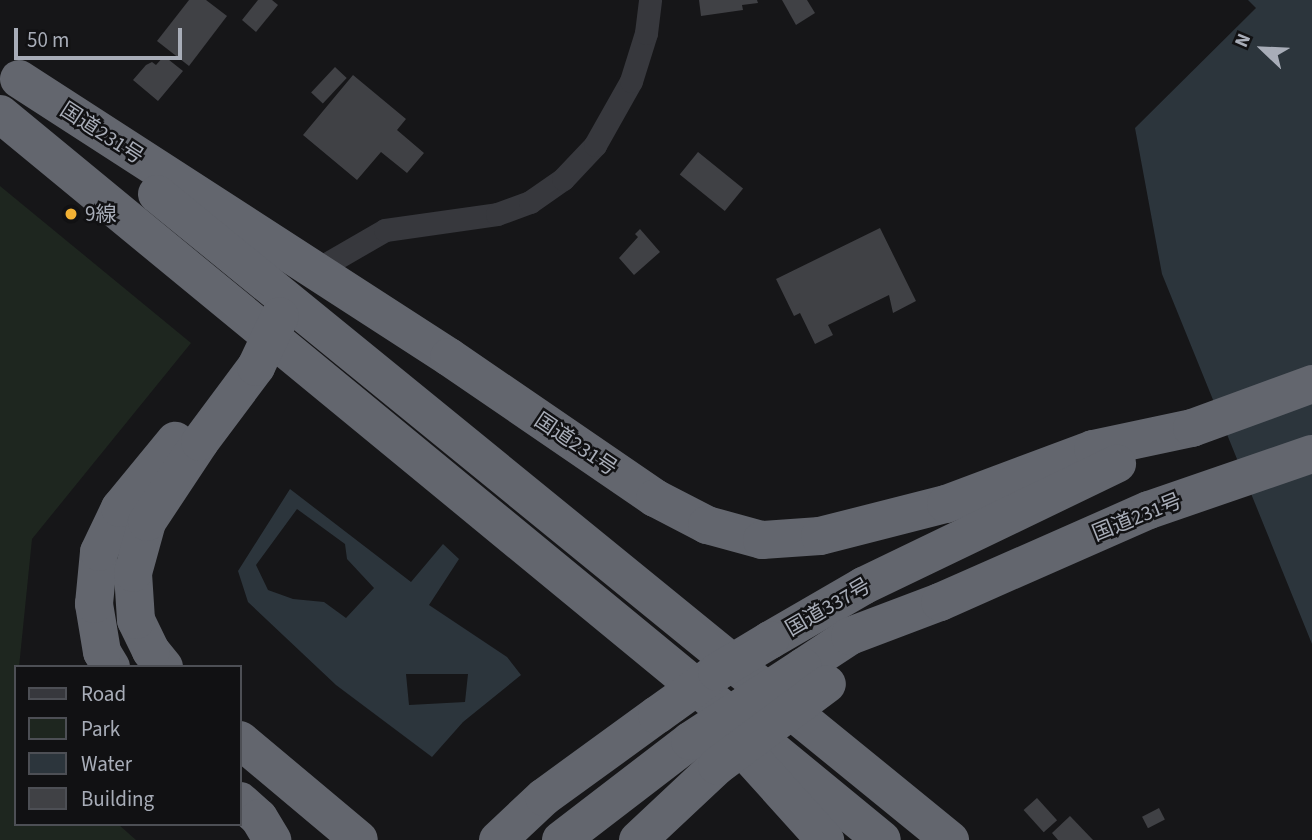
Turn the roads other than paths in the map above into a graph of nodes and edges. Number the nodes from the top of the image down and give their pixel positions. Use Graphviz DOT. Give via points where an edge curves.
graph roads {
  1 [pos="650,0"];
  2 [pos="9,72"];
  3 [pos="0,114"];
  4 [pos="314,271"];
  5 [pos="287,303"];
  6 [pos="269,337"];
  7 [pos="1312,384"];
  8 [pos="1196,427"];
  9 [pos="1312,454"];
  10 [pos="648,649"];
  11 [pos="110,665"];
  12 [pos="162,665"];
  13 [pos="242,742"];
  14 [pos="703,753"];
  15 [pos="242,802"];
  16 [pos="272,840"];
  17 [pos="359,840"];
  18 [pos="498,840"];
  19 [pos="561,840"];
  20 [pos="638,840"];
  21 [pos="825,840"];
  22 [pos="882,840"];
  23 [pos="950,840"];
  1 -- 4 [label="street" via="646,33 631,81 595,145 563,179 530,202 497,215 385,230"];
  2 -- 4 [label="highway, 国道231号"];
  2 -- 5 [label="highway, 国道231号"];
  3 -- 6 [label="highway"];
  4 -- 5 [label="highway"];
  4 -- 8 [label="highway, 国道231号" via="655,498 706,525 762,540 820,536 934,507 1093,449"];
  5 -- 6 [label="highway"];
  5 -- 23 [label="highway, 国道231号"];
  6 -- 10 [label="highway"];
  6 -- 11 [label="highway" via="241,360 120,508 99,552 94,604 102,652"];
  6 -- 12 [label="highway" via="256,367 147,522 133,573 136,620"];
  7 -- 8 [label="highway"];
  8 -- 18 [label="highway, 国道337号, bridge" via="863,586 770,640 717,672 544,797"];
  9 -- 14 [label="highway, 国道231号, bridge" via="1149,510 940,602 815,676"];
  10 -- 21 [label="highway"];
  10 -- 22 [label="highway"];
  13 -- 17 [label="highway"];
  14 -- 19 [label="highway"];
  14 -- 20 [label="highway"];
  15 -- 16 [label="highway"];
}
